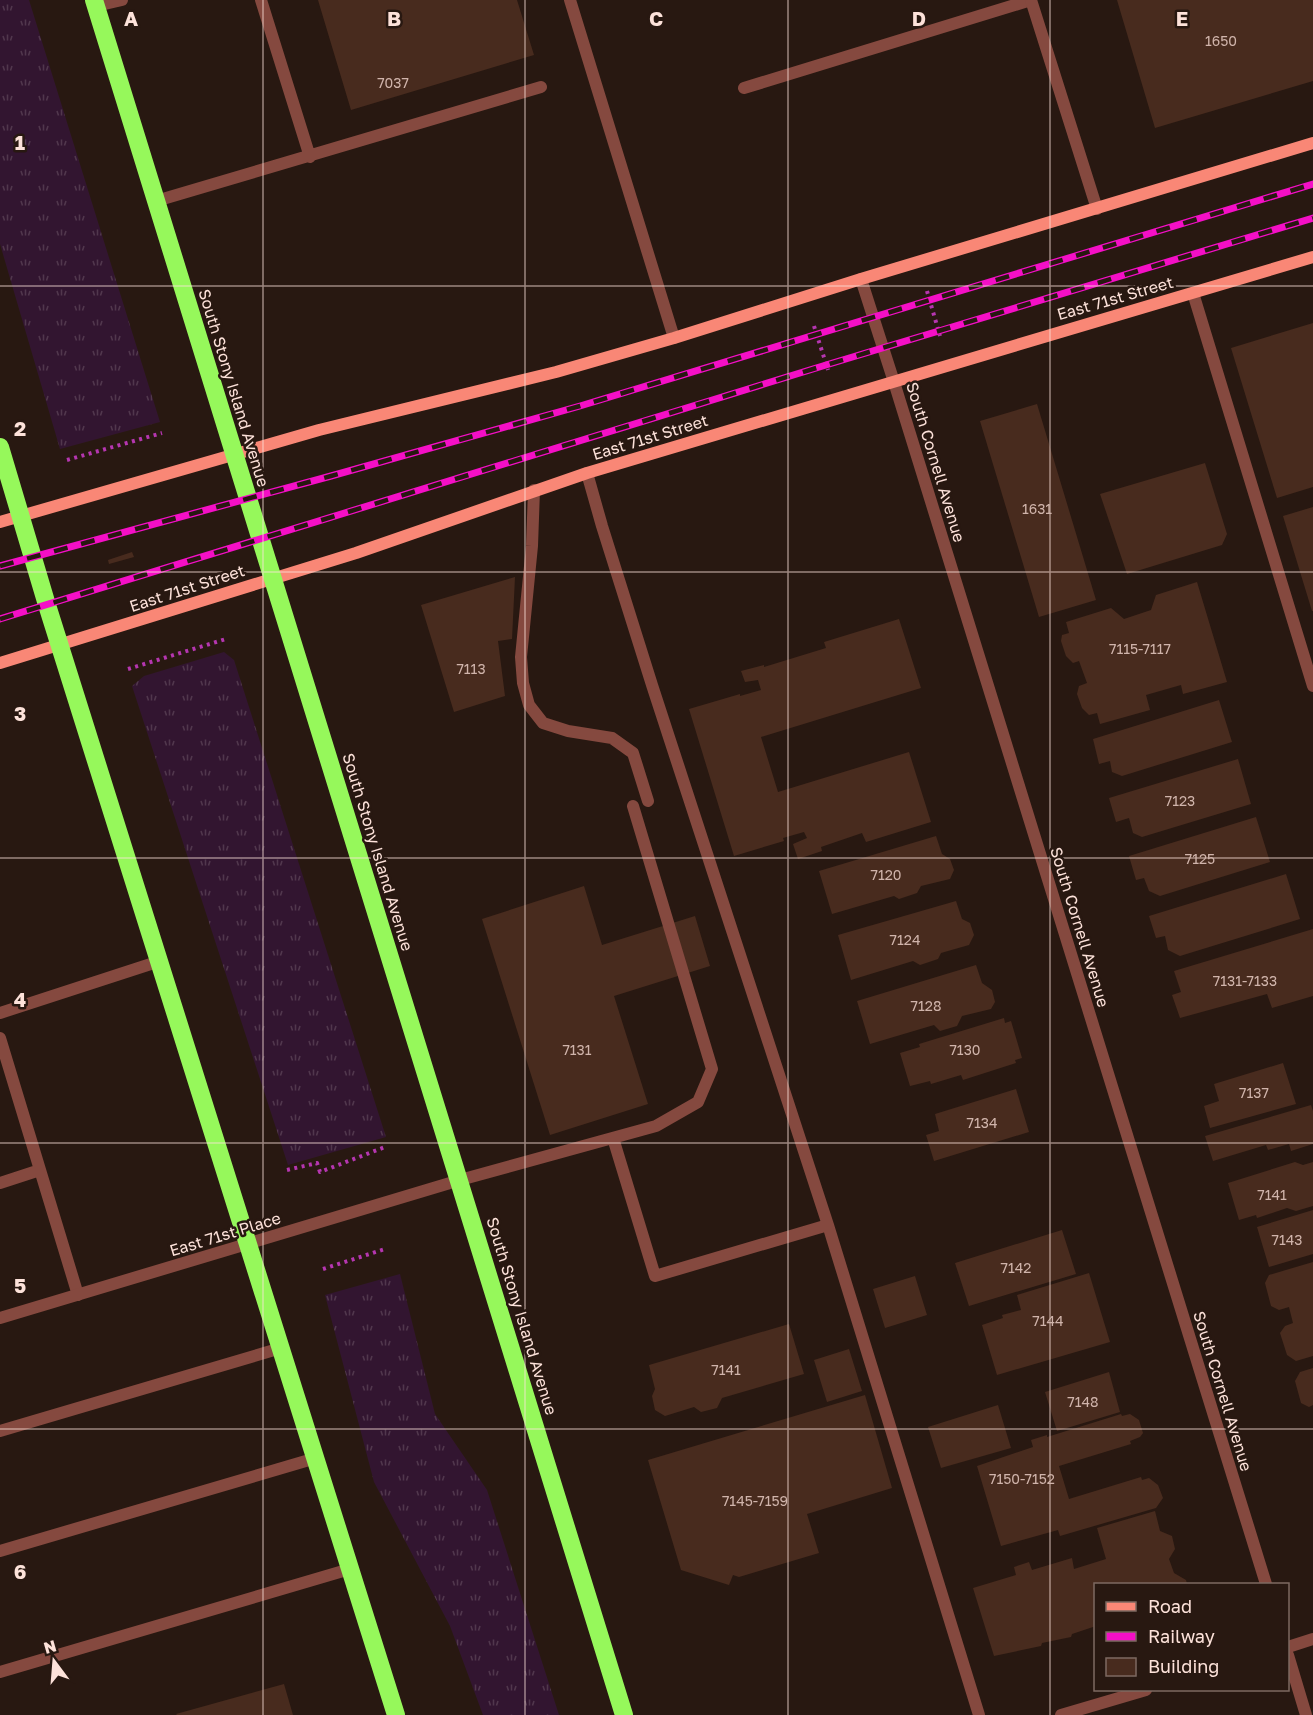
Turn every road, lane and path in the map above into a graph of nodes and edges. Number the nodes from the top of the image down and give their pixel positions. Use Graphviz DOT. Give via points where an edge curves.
graph roads {
  1 [pos="122,0"];
  2 [pos="261,0"];
  3 [pos="570,0"];
  4 [pos="1031,0"];
  5 [pos="95,3"];
  6 [pos="541,87"];
  7 [pos="744,88"];
  8 [pos="1313,143"];
  9 [pos="310,157"];
  10 [pos="156,201"];
  11 [pos="1097,209"];
  12 [pos="1313,256"];
  13 [pos="861,279"];
  14 [pos="926,289"];
  15 [pos="1193,293"];
  16 [pos="813,324"];
  17 [pos="674,338"];
  18 [pos="941,341"];
  19 [pos="829,373"];
  20 [pos="894,382"];
  21 [pos="162,433"];
  22 [pos="0,447"];
  23 [pos="234,455"];
  24 [pos="67,460"];
  25 [pos="587,473"];
  26 [pos="534,490"];
  27 [pos="21,516"];
  28 [pos="0,522"];
  29 [pos="272,578"];
  30 [pos="226,639"];
  31 [pos="62,645"];
  32 [pos="0,663"];
  33 [pos="128,669"];
  34 [pos="1313,686"];
  35 [pos="648,801"];
  36 [pos="633,806"];
  37 [pos="160,961"];
  38 [pos="0,1013"];
  39 [pos="0,1038"];
  40 [pos="613,1138"];
  41 [pos="385,1147"];
  42 [pos="40,1170"];
  43 [pos="287,1170"];
  44 [pos="460,1180"];
  45 [pos="0,1183"];
  46 [pos="828,1225"];
  47 [pos="249,1245"];
  48 [pos="385,1250"];
  49 [pos="322,1269"];
  50 [pos="78,1295"];
  51 [pos="0,1318"];
  52 [pos="281,1348"];
  53 [pos="0,1431"];
  54 [pos="316,1458"];
  55 [pos="0,1551"];
  56 [pos="350,1569"];
  57 [pos="1266,1583"];
  58 [pos="1313,1639"];
  59 [pos="1289,1646"];
  60 [pos="1289,1661"];
  61 [pos="0,1672"];
  62 [pos="1139,1691"];
  63 [pos="396,1715"];
  64 [pos="624,1715"];
  65 [pos="979,1715"];
  66 [pos="1061,1715"];
  67 [pos="1306,1715"];
  1 -- 5 [label="street"];
  2 -- 9 [label="street"];
  3 -- 17 [label="street"];
  4 -- 7 [label="street"];
  4 -- 11 [label="street"];
  5 -- 10 [label="highway, South Stony Island Avenue"];
  6 -- 9 [label="street"];
  8 -- 11 [label="main road"];
  9 -- 10 [label="street"];
  10 -- 23 [label="highway, South Stony Island Avenue"];
  11 -- 13 [label="main road"];
  12 -- 15 [label="main road, East 71st Street"];
  13 -- 17 [label="main road"];
  13 -- 20 [label="street, South Cornell Avenue"];
  14 -- 18 [label="path"];
  15 -- 20 [label="main road, East 71st Street"];
  15 -- 34 [label="street"];
  16 -- 19 [label="path"];
  17 -- 23 [label="main road"];
  20 -- 25 [label="main road, East 71st Street"];
  20 -- 57 [label="street, South Cornell Avenue"];
  21 -- 24 [label="path"];
  22 -- 27 [label="highway"];
  23 -- 27 [label="main road"];
  23 -- 29 [label="highway, South Stony Island Avenue"];
  25 -- 26 [label="main road, East 71st Street"];
  25 -- 46 [label="street"];
  26 -- 29 [label="main road, East 71st Street" via="356,553"];
  26 -- 35 [label="street" via="521,657 529,705 543,723 612,738 633,753"];
  27 -- 28 [label="main road"];
  27 -- 31 [label="highway"];
  29 -- 31 [label="main road, East 71st Street"];
  29 -- 44 [label="highway, South Stony Island Avenue"];
  30 -- 33 [label="path"];
  31 -- 32 [label="main road, East 71st Street"];
  31 -- 37 [label="highway"];
  36 -- 40 [label="street, East 71st Place" via="712,1069 698,1102 656,1126"];
  37 -- 38 [label="street"];
  37 -- 47 [label="highway"];
  39 -- 42 [label="street"];
  40 -- 44 [label="street, East 71st Place"];
  40 -- 46 [label="street" via="655,1276"];
  41 -- 43 [label="path" via="320,1172 317,1163"];
  42 -- 45 [label="street"];
  42 -- 50 [label="street"];
  44 -- 47 [label="street, East 71st Place"];
  44 -- 64 [label="highway, South Stony Island Avenue"];
  46 -- 65 [label="street"];
  47 -- 50 [label="street, East 71st Place"];
  47 -- 52 [label="highway"];
  48 -- 49 [label="path"];
  50 -- 51 [label="street, East 71st Place"];
  52 -- 53 [label="street"];
  52 -- 54 [label="highway"];
  54 -- 55 [label="street"];
  54 -- 56 [label="highway"];
  56 -- 61 [label="street"];
  56 -- 63 [label="highway"];
  58 -- 59 [label="street"];
  60 -- 67 [label="street"];
  62 -- 66 [label="street"];
}
